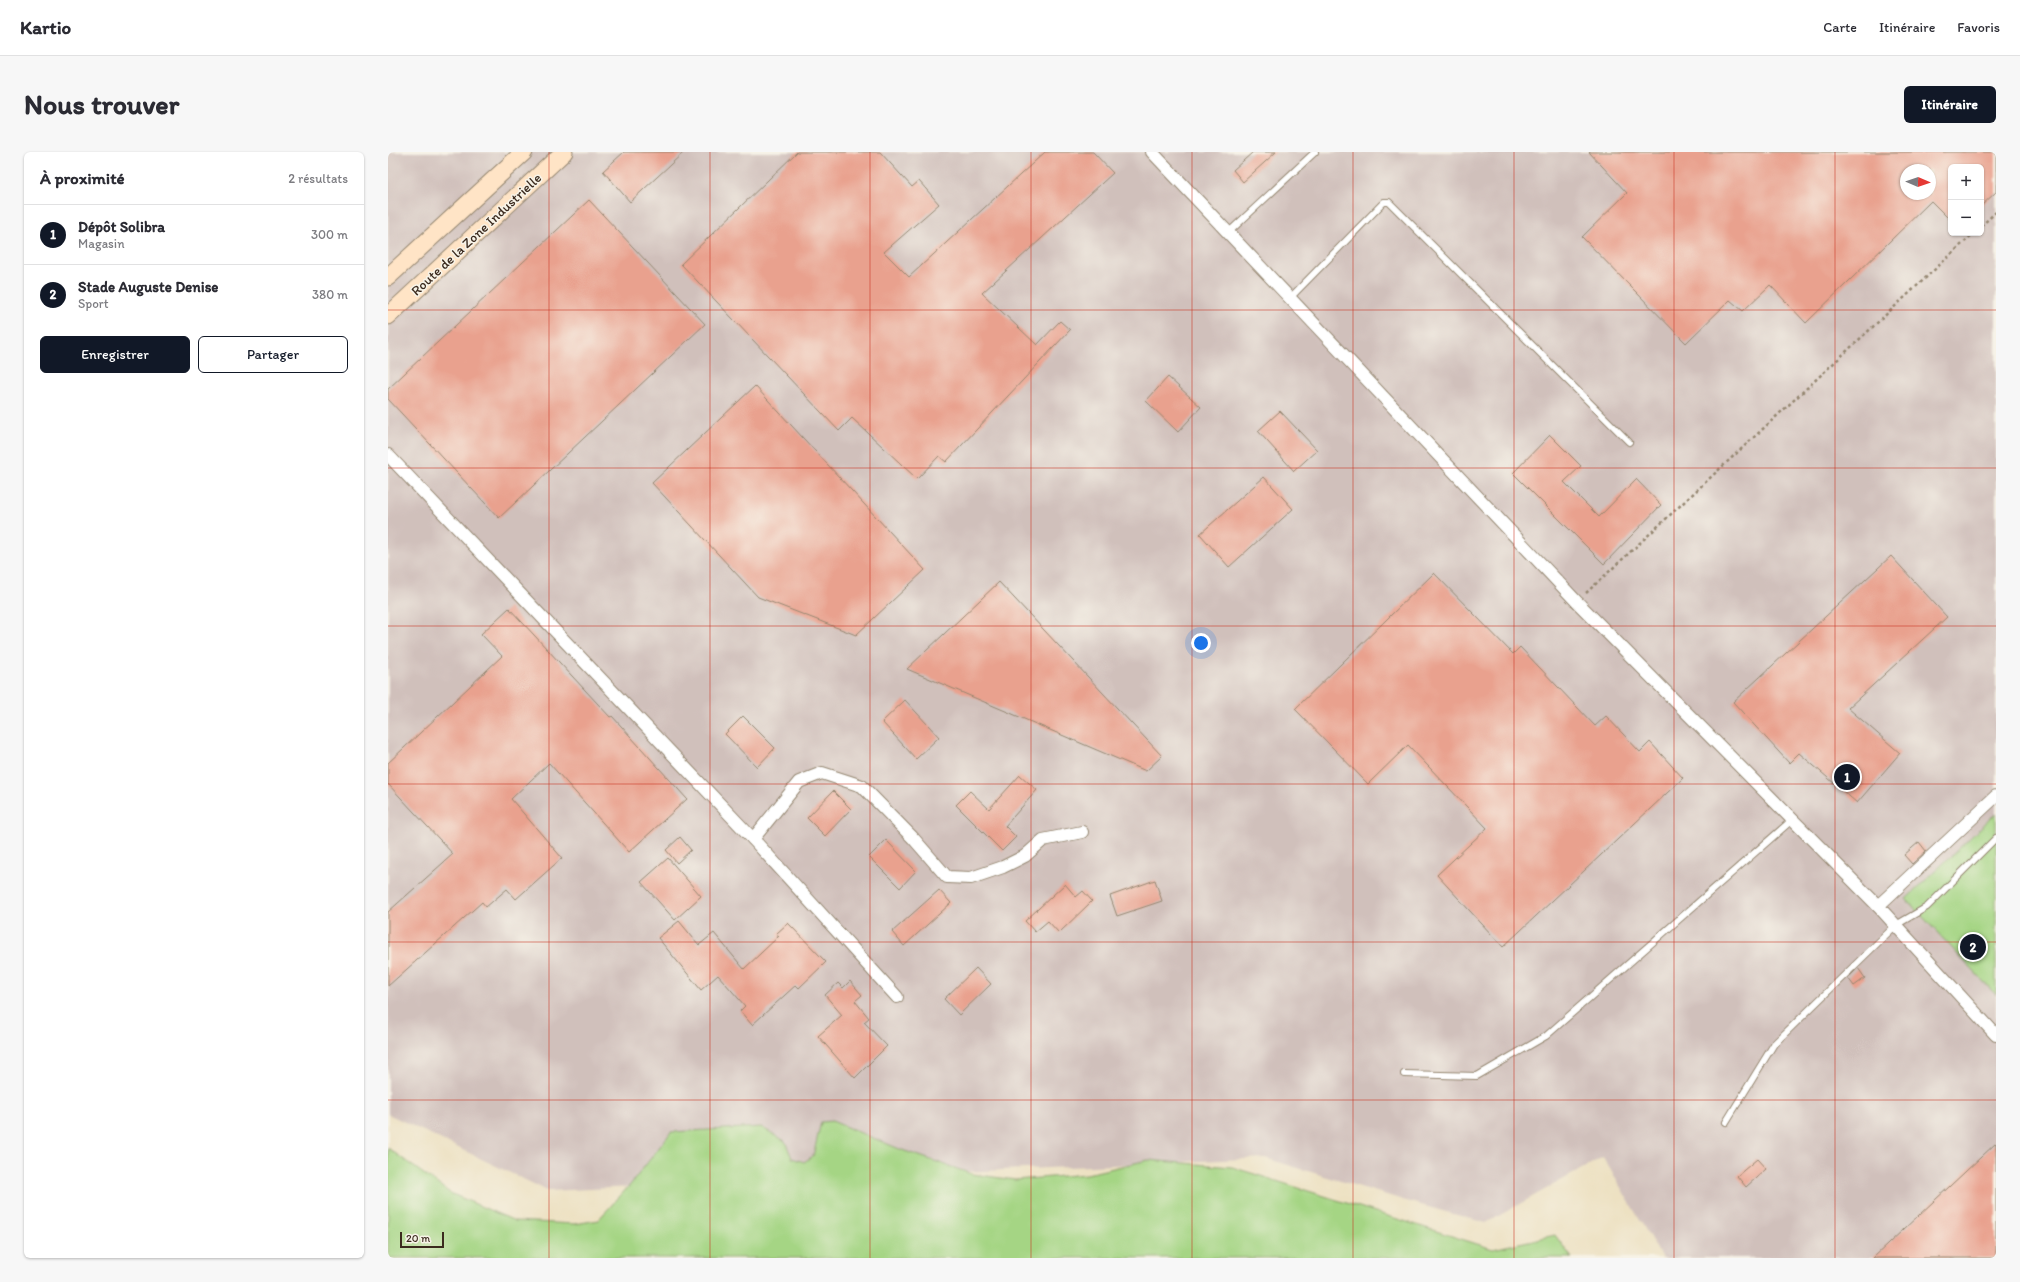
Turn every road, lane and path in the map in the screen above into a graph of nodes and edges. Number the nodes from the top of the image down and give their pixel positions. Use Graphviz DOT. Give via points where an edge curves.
graph roads {
  1 [pos="524,152"];
  2 [pos="564,152"];
  3 [pos="1152,152"];
  4 [pos="1315,152"];
  5 [pos="1996,212"];
  6 [pos="1984,223"];
  7 [pos="1229,232"];
  8 [pos="1971,236"];
  9 [pos="388,277"];
  10 [pos="1290,298"];
  11 [pos="388,316"];
  12 [pos="1628,442"];
  13 [pos="388,455"];
  14 [pos="1577,602"];
  15 [pos="1996,796"];
  16 [pos="1792,820"];
  17 [pos="1082,832"];
  18 [pos="1996,838"];
  19 [pos="753,839"];
  20 [pos="1878,906"];
  21 [pos="1896,925"];
  22 [pos="897,997"];
  23 [pos="1996,1035"];
  24 [pos="1404,1074"];
  25 [pos="1726,1122"];
  1 -- 9 [label="main road, Route de la Zone Industrielle"];
  2 -- 11 [label="main road, Route de la Zone Industrielle"];
  3 -- 7 [label="street"];
  4 -- 7 [label="lane"];
  5 -- 6 [label="path"];
  7 -- 10 [label="street"];
  8 -- 14 [label="path"];
  10 -- 12 [label="lane" via="1384,202 1390,202"];
  10 -- 14 [label="street"];
  13 -- 19 [label="street"];
  14 -- 16 [label="street"];
  15 -- 20 [label="street"];
  16 -- 20 [label="street"];
  16 -- 24 [label="lane" via="1546,1036 1477,1076"];
  17 -- 19 [label="street" via="1043,840 1025,856 978,876 947,877 862,786 822,773 799,782"];
  18 -- 21 [label="lane" via="1927,907"];
  19 -- 22 [label="street"];
  20 -- 21 [label="street"];
  21 -- 23 [label="street"];
  21 -- 25 [label="lane" via="1774,1044"];
}
